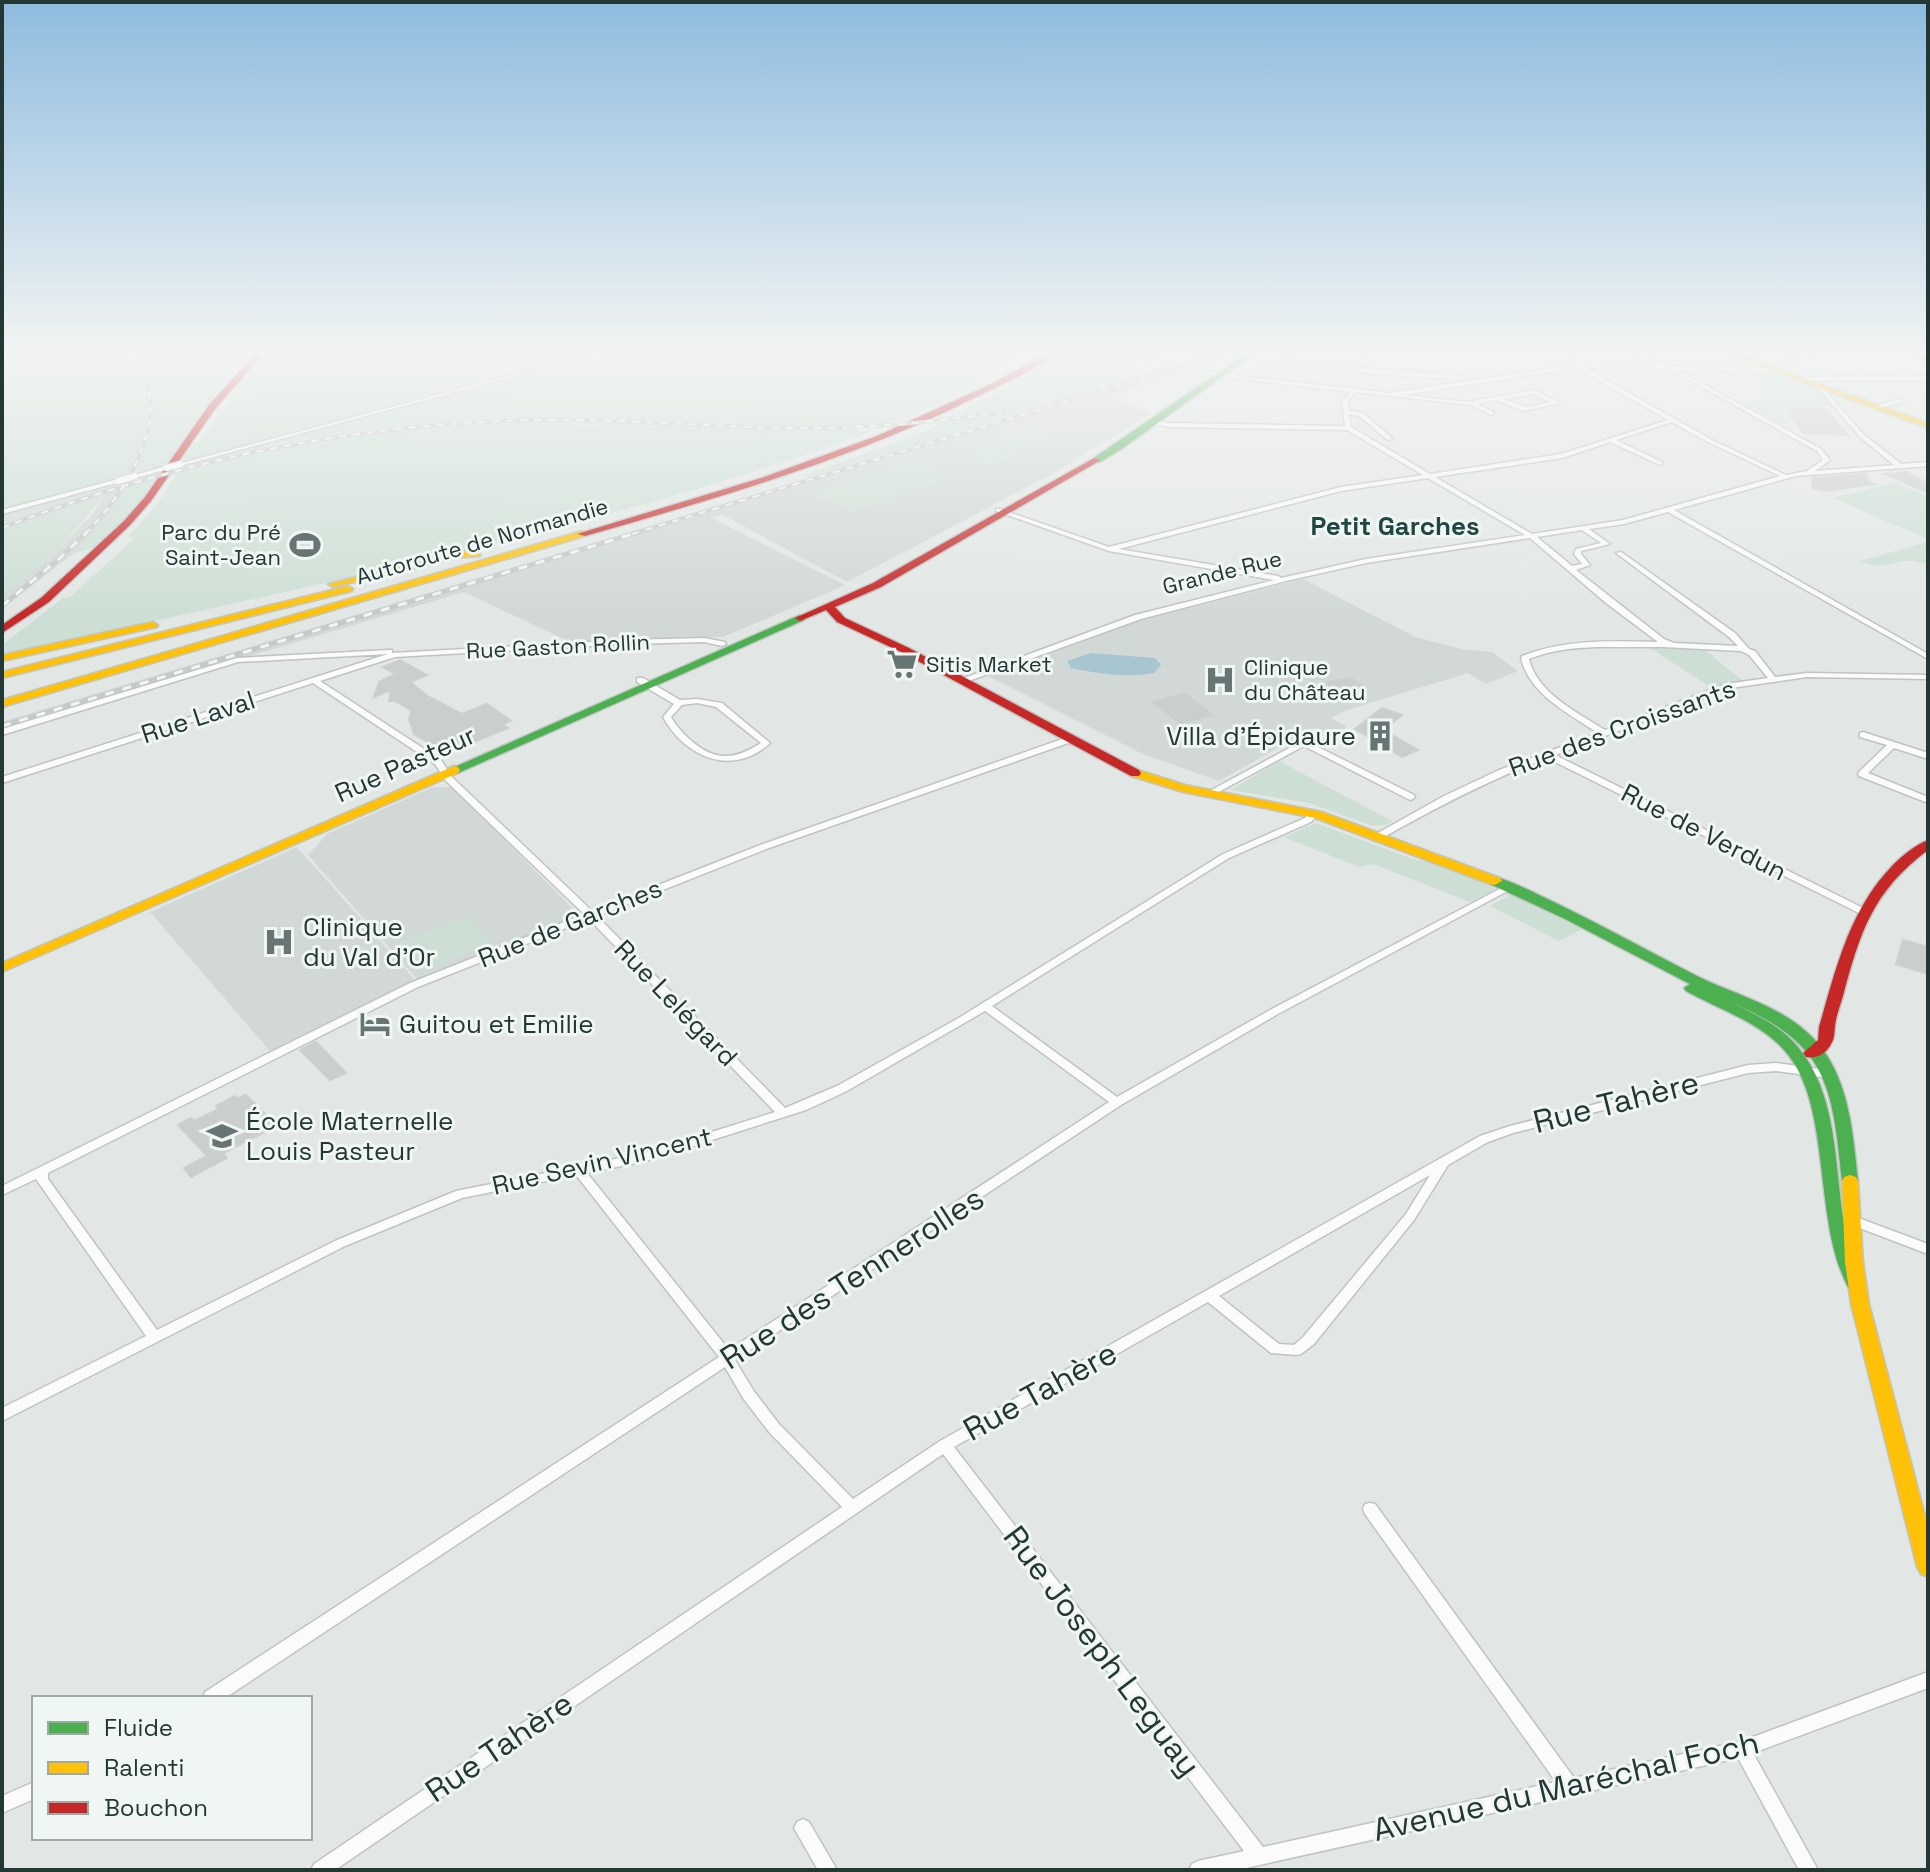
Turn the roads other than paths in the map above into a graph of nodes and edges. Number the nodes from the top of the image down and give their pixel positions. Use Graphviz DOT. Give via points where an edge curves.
graph roads {
  1 [pos="188,441"];
  2 [pos="266,441"];
  3 [pos="856,441"];
  4 [pos="872,441"];
  5 [pos="1121,441"];
  6 [pos="1371,441"];
  7 [pos="1606,441"];
  8 [pos="1613,441"];
  9 [pos="1715,441"];
  10 [pos="1802,441"];
  11 [pos="1869,441"];
  12 [pos="1660,463"];
  13 [pos="1928,464"];
  14 [pos="1899,466"];
  15 [pos="1805,473"];
  16 [pos="1431,476"];
  17 [pos="1784,476"];
  18 [pos="1001,511"];
  19 [pos="1671,511"];
  20 [pos="2,512"];
  21 [pos="1584,529"];
  22 [pos="1533,537"];
  23 [pos="1109,549"];
  24 [pos="1619,553"];
  25 [pos="477,554"];
  26 [pos="1571,569"];
  27 [pos="1285,579"];
  28 [pos="859,589"];
  29 [pos="824,605"];
  30 [pos="2,630"];
  31 [pos="722,644"];
  32 [pos="1672,645"];
  33 [pos="1746,650"];
  34 [pos="394,655"];
  35 [pos="1928,657"];
  36 [pos="2,658"];
  37 [pos="2,675"];
  38 [pos="1928,677"];
  39 [pos="1772,678"];
  40 [pos="956,679"];
  41 [pos="313,680"];
  42 [pos="644,682"];
  43 [pos="679,703"];
  44 [pos="2,704"];
  45 [pos="2,732"];
  46 [pos="1604,733"];
  47 [pos="1863,735"];
  48 [pos="1071,739"];
  49 [pos="1893,744"];
  50 [pos="1546,754"];
  51 [pos="1928,756"];
  52 [pos="445,770"];
  53 [pos="2,780"];
  54 [pos="1210,793"];
  55 [pos="1411,797"];
  56 [pos="1928,800"];
  57 [pos="1313,814"];
  58 [pos="1379,836"];
  59 [pos="1925,848"];
  60 [pos="1510,887"];
  61 [pos="166,892"];
  62 [pos="1862,911"];
  63 [pos="590,916"];
  64 [pos="1654,957"];
  65 [pos="2,958"];
  66 [pos="2,968"];
  67 [pos="985,1006"];
  68 [pos="1827,1027"];
  69 [pos="1804,1039"];
  70 [pos="1786,1043"];
  71 [pos="1816,1051"];
  72 [pos="1799,1056"];
  73 [pos="1808,1072"];
  74 [pos="1829,1074"];
  75 [pos="1117,1102"];
  76 [pos="784,1114"];
  77 [pos="1443,1163"];
  78 [pos="579,1171"];
  79 [pos="42,1173"];
  80 [pos="2,1191"];
  81 [pos="1853,1221"];
  82 [pos="1928,1249"];
  83 [pos="1857,1288"];
  84 [pos="1210,1296"];
  85 [pos="155,1338"];
  86 [pos="728,1359"];
  87 [pos="2,1415"];
  88 [pos="945,1445"];
  89 [pos="851,1507"];
  90 [pos="1370,1509"];
  91 [pos="1928,1567"];
  92 [pos="1928,1680"];
  93 [pos="214,1696"];
  94 [pos="1742,1749"];
  95 [pos="1571,1788"];
  96 [pos="32,1791"];
  97 [pos="2,1805"];
  98 [pos="803,1828"];
  99 [pos="1259,1856"];
  100 [pos="320,1870"];
  101 [pos="828,1870"];
  102 [pos="1198,1870"];
  103 [pos="1809,1870"];
  1 -- 30 [label="main road" via="127,523 45,600"];
  2 -- 20 [label="street, bridge"];
  3 -- 25 [label="main road, Autoroute de Normandie" via="698,493"];
  4 -- 44 [label="main road, Autoroute de Normandie" via="801,469"];
  5 -- 18 [label="main road"];
  6 -- 16 [label="street"];
  7 -- 16 [label="street" via="1562,456"];
  8 -- 12 [label="street"];
  9 -- 17 [label="street"];
  10 -- 15 [label="street" via="1825,454 1826,462"];
  11 -- 14 [label="street"];
  13 -- 14 [label="street, Grande Rue"];
  14 -- 15 [label="street, Grande Rue"];
  15 -- 17 [label="street, Grande Rue"];
  16 -- 22 [label="street"];
  16 -- 23 [label="street" via="1341,489"];
  17 -- 19 [label="street, Grande Rue"];
  18 -- 23 [label="street"];
  18 -- 28 [label="main road"];
  18 -- 28 [label="main road" via="877,585"];
  19 -- 21 [label="street, Grande Rue"];
  19 -- 35 [label="street"];
  21 -- 22 [label="street, Grande Rue"];
  21 -- 26 [label="street" via="1607,544 1578,550 1586,565"];
  22 -- 26 [label="street"];
  22 -- 27 [label="street, Grande Rue" via="1366,561"];
  23 -- 27 [label="street"];
  24 -- 33 [label="street"];
  25 -- 36 [label="main road"];
  25 -- 37 [label="main road, Autoroute de Normandie"];
  26 -- 32 [label="street"];
  27 -- 40 [label="street, Grande Rue" via="1138,617"];
  28 -- 29 [label="main road"];
  29 -- 31 [label="main road, Rue Pasteur"];
  29 -- 40 [label="main road" via="909,643"];
  29 -- 42 [label="main road, Rue Pasteur"];
  31 -- 34 [label="street, Rue Gaston Rollin" via="627,642"];
  31 -- 42 [label="main road, Rue Pasteur"];
  32 -- 33 [label="street"];
  32 -- 46 [label="street" via="1576,646 1525,658 1536,683"];
  33 -- 39 [label="street"];
  34 -- 41 [label="street, Rue Laval"];
  34 -- 45 [label="street" via="237,660"];
  38 -- 39 [label="street, Rue des Croissants"];
  39 -- 46 [label="street, Rue des Croissants" via="1714,691"];
  40 -- 48 [label="main road"];
  41 -- 52 [label="street, Rue Lelégard"];
  41 -- 53 [label="street, Rue Laval"];
  42 -- 43 [label="street"];
  42 -- 52 [label="main road, Rue Pasteur"];
  43 -- 43 [label="street" via="667,717 671,727 720,759 766,743 719,705"];
  46 -- 50 [label="street, Rue des Croissants"];
  47 -- 49 [label="street"];
  48 -- 54 [label="main road" via="1138,775"];
  48 -- 63 [label="street, Rue de Garches" via="766,846"];
  49 -- 51 [label="street"];
  49 -- 56 [label="street" via="1862,774"];
  50 -- 58 [label="street, Rue des Croissants" via="1447,798"];
  50 -- 62 [label="street, Rue de Verdun"];
  52 -- 61 [label="main road, Rue Pasteur"];
  52 -- 63 [label="street, Rue Lelégard"];
  54 -- 55 [label="street" via="1304,743"];
  54 -- 57 [label="main road"];
  57 -- 58 [label="main road"];
  57 -- 67 [label="street, Rue Sevin Vincent" via="1182,881"];
  58 -- 60 [label="main road"];
  59 -- 62 [label="main road" via="1889,872"];
  60 -- 64 [label="main road"];
  60 -- 75 [label="street, Rue des Tennerolles"];
  61 -- 65 [label="main road, Rue Pasteur"];
  61 -- 66 [label="main road, Rue Pasteur"];
  62 -- 68 [label="main road"];
  63 -- 76 [label="street, Rue Lelégard"];
  63 -- 79 [label="street, Rue de Garches" via="414,985"];
  64 -- 69 [label="main road"];
  64 -- 70 [label="main road" via="1687,985"];
  67 -- 75 [label="street"];
  67 -- 76 [label="street, Rue Sevin Vincent" via="841,1089"];
  68 -- 69 [label="main road"];
  68 -- 71 [label="main road" via="1826,1045"];
  69 -- 70 [label="main road"];
  69 -- 71 [label="main road"];
  70 -- 72 [label="main road"];
  71 -- 72 [label="main road"];
  71 -- 74 [label="main road"];
  72 -- 73 [label="main road"];
  73 -- 74 [label="street, Rue Tahère"];
  73 -- 77 [label="street, Rue Tahère" via="1748,1069 1484,1139"];
  73 -- 83 [label="main road" via="1837,1236"];
  74 -- 81 [label="main road"];
  75 -- 86 [label="street, Rue des Tennerolles"];
  76 -- 78 [label="street, Rue Sevin Vincent" via="646,1157"];
  77 -- 84 [label="street, Rue Tahère"];
  77 -- 84 [label="street" via="1410,1217 1296,1350 1276,1349"];
  78 -- 85 [label="street, Rue Sevin Vincent" via="460,1194 341,1243"];
  78 -- 86 [label="street"];
  79 -- 80 [label="street, Rue de Garches"];
  79 -- 85 [label="street"];
  81 -- 82 [label="street"];
  81 -- 83 [label="main road"];
  83 -- 91 [label="main road"];
  84 -- 88 [label="street, Rue Tahère"];
  85 -- 87 [label="street, Rue Sevin Vincent"];
  86 -- 89 [label="street" via="774,1428"];
  86 -- 93 [label="street, Rue des Tennerolles"];
  88 -- 89 [label="street, Rue Tahère"];
  88 -- 99 [label="street, Rue Joseph Leguay"];
  89 -- 100 [label="street, Rue Tahère"];
  90 -- 95 [label="street"];
  92 -- 94 [label="street, Avenue du Maréchal Foch"];
  94 -- 95 [label="street, Avenue du Maréchal Foch"];
  94 -- 103 [label="street"];
  95 -- 99 [label="street, Avenue du Maréchal Foch"];
  96 -- 97 [label="street"];
  98 -- 101 [label="street"];
  99 -- 102 [label="street, Avenue du Maréchal Foch"];
}
